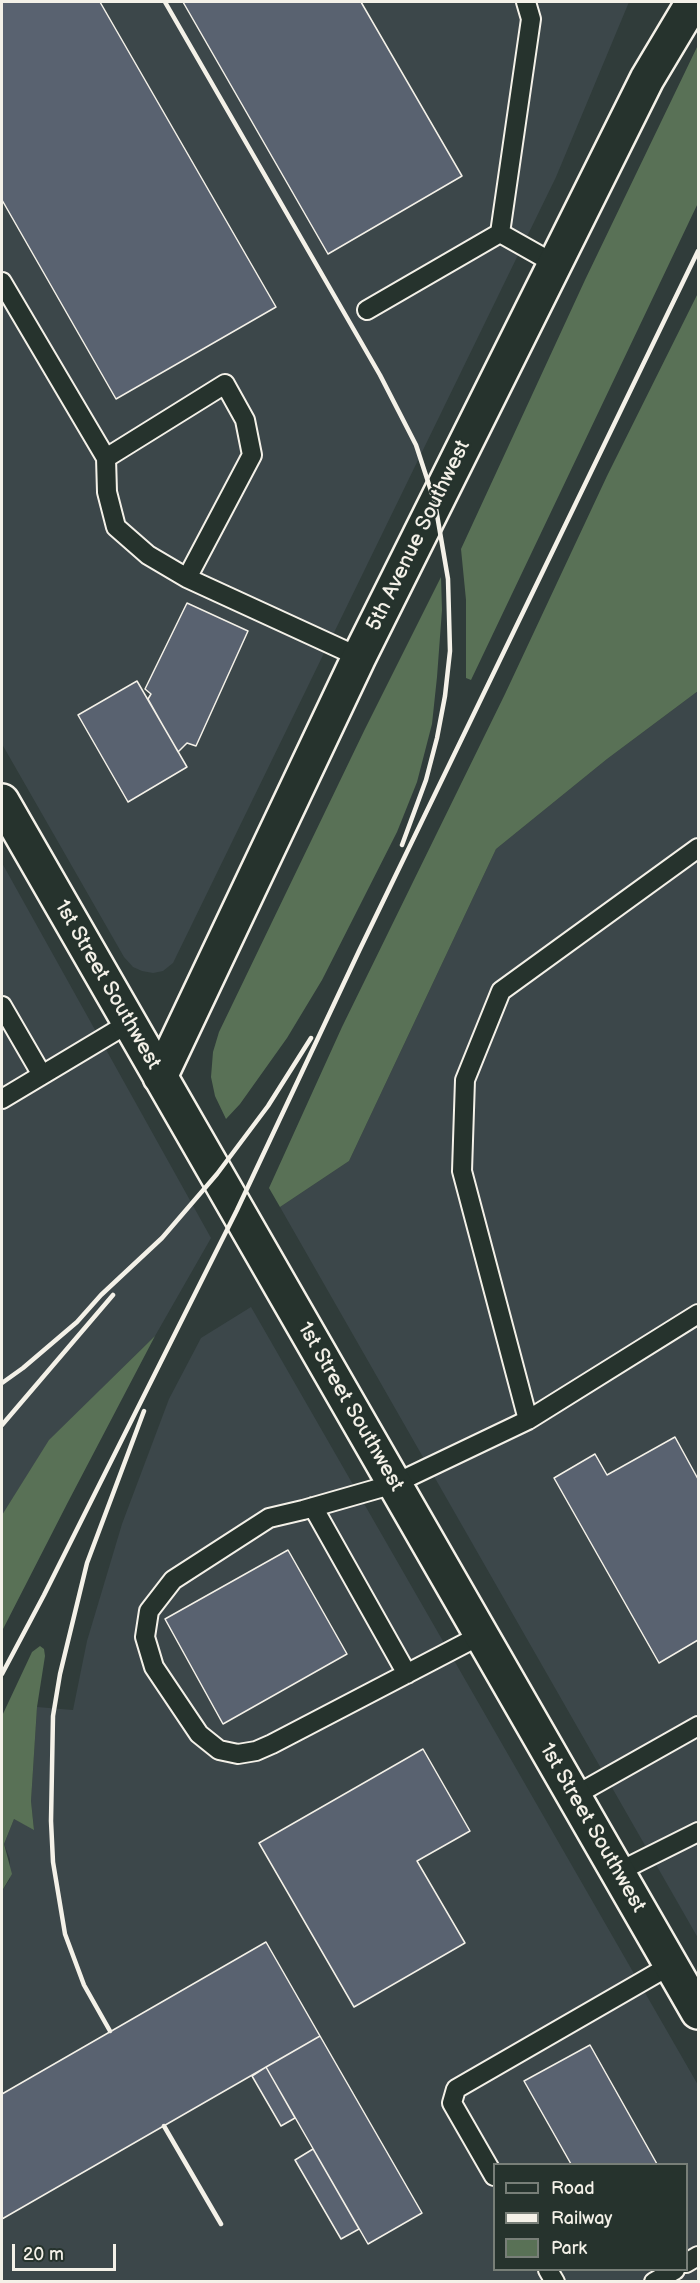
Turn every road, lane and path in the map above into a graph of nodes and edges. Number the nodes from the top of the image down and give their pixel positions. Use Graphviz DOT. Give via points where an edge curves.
graph roads {
  1 [pos="526,2"];
  2 [pos="693,2"];
  3 [pos="500,233"];
  4 [pos="555,264"];
  5 [pos="2,282"];
  6 [pos="367,310"];
  7 [pos="106,458"];
  8 [pos="187,579"];
  9 [pos="359,657"];
  10 [pos="2,801"];
  11 [pos="699,848"];
  12 [pos="2,1006"];
  13 [pos="129,1023"];
  14 [pos="42,1075"];
  15 [pos="160,1077"];
  16 [pos="2,1099"];
  17 [pos="699,1314"];
  18 [pos="528,1420"];
  19 [pos="394,1484"];
  20 [pos="313,1507"];
  21 [pos="481,1635"];
  22 [pos="406,1674"];
  23 [pos="699,1726"];
  24 [pos="574,1796"];
  25 [pos="699,1832"];
  26 [pos="618,1872"];
  27 [pos="671,1965"];
  28 [pos="699,2012"];
  29 [pos="493,2173"];
  30 [pos="673,2271"];
  31 [pos="654,2282"];
  1 -- 3 [label="lane" via="531,19"];
  2 -- 4 [label="street, 5th Avenue Southwest" via="647,79"];
  3 -- 4 [label="lane"];
  3 -- 6 [label="lane"];
  4 -- 9 [label="street, 5th Avenue Southwest"];
  5 -- 7 [label="lane"];
  7 -- 8 [label="lane" via="107,492 116,527 148,555"];
  7 -- 8 [label="lane" via="225,384 245,420 252,455"];
  8 -- 9 [label="lane"];
  9 -- 15 [label="street, 5th Avenue Southwest"];
  10 -- 13 [label="street, 1st Street Southwest"];
  11 -- 18 [label="lane" via="501,991 465,1080 462,1171"];
  12 -- 14 [label="lane"];
  13 -- 14 [label="lane"];
  13 -- 15 [label="street, 1st Street Southwest"];
  14 -- 16 [label="lane"];
  15 -- 19 [label="street, 1st Street Southwest"];
  17 -- 18 [label="lane"];
  18 -- 19 [label="lane"];
  19 -- 20 [label="lane"];
  19 -- 21 [label="street, 1st Street Southwest"];
  20 -- 22 [label="lane"];
  20 -- 22 [label="lane" via="269,1518 174,1580 149,1611 145,1637 154,1667 199,1734 219,1750 238,1754 272,1744"];
  21 -- 22 [label="lane"];
  21 -- 24 [label="street, 1st Street Southwest"];
  23 -- 24 [label="lane"];
  24 -- 26 [label="street, 1st Street Southwest"];
  25 -- 26 [label="lane"];
  26 -- 27 [label="street, 1st Street Southwest"];
  27 -- 28 [label="street, 1st Street Southwest"];
  27 -- 29 [label="lane" via="456,2089 452,2103"];
  30 -- 31 [label="lane"];
}
